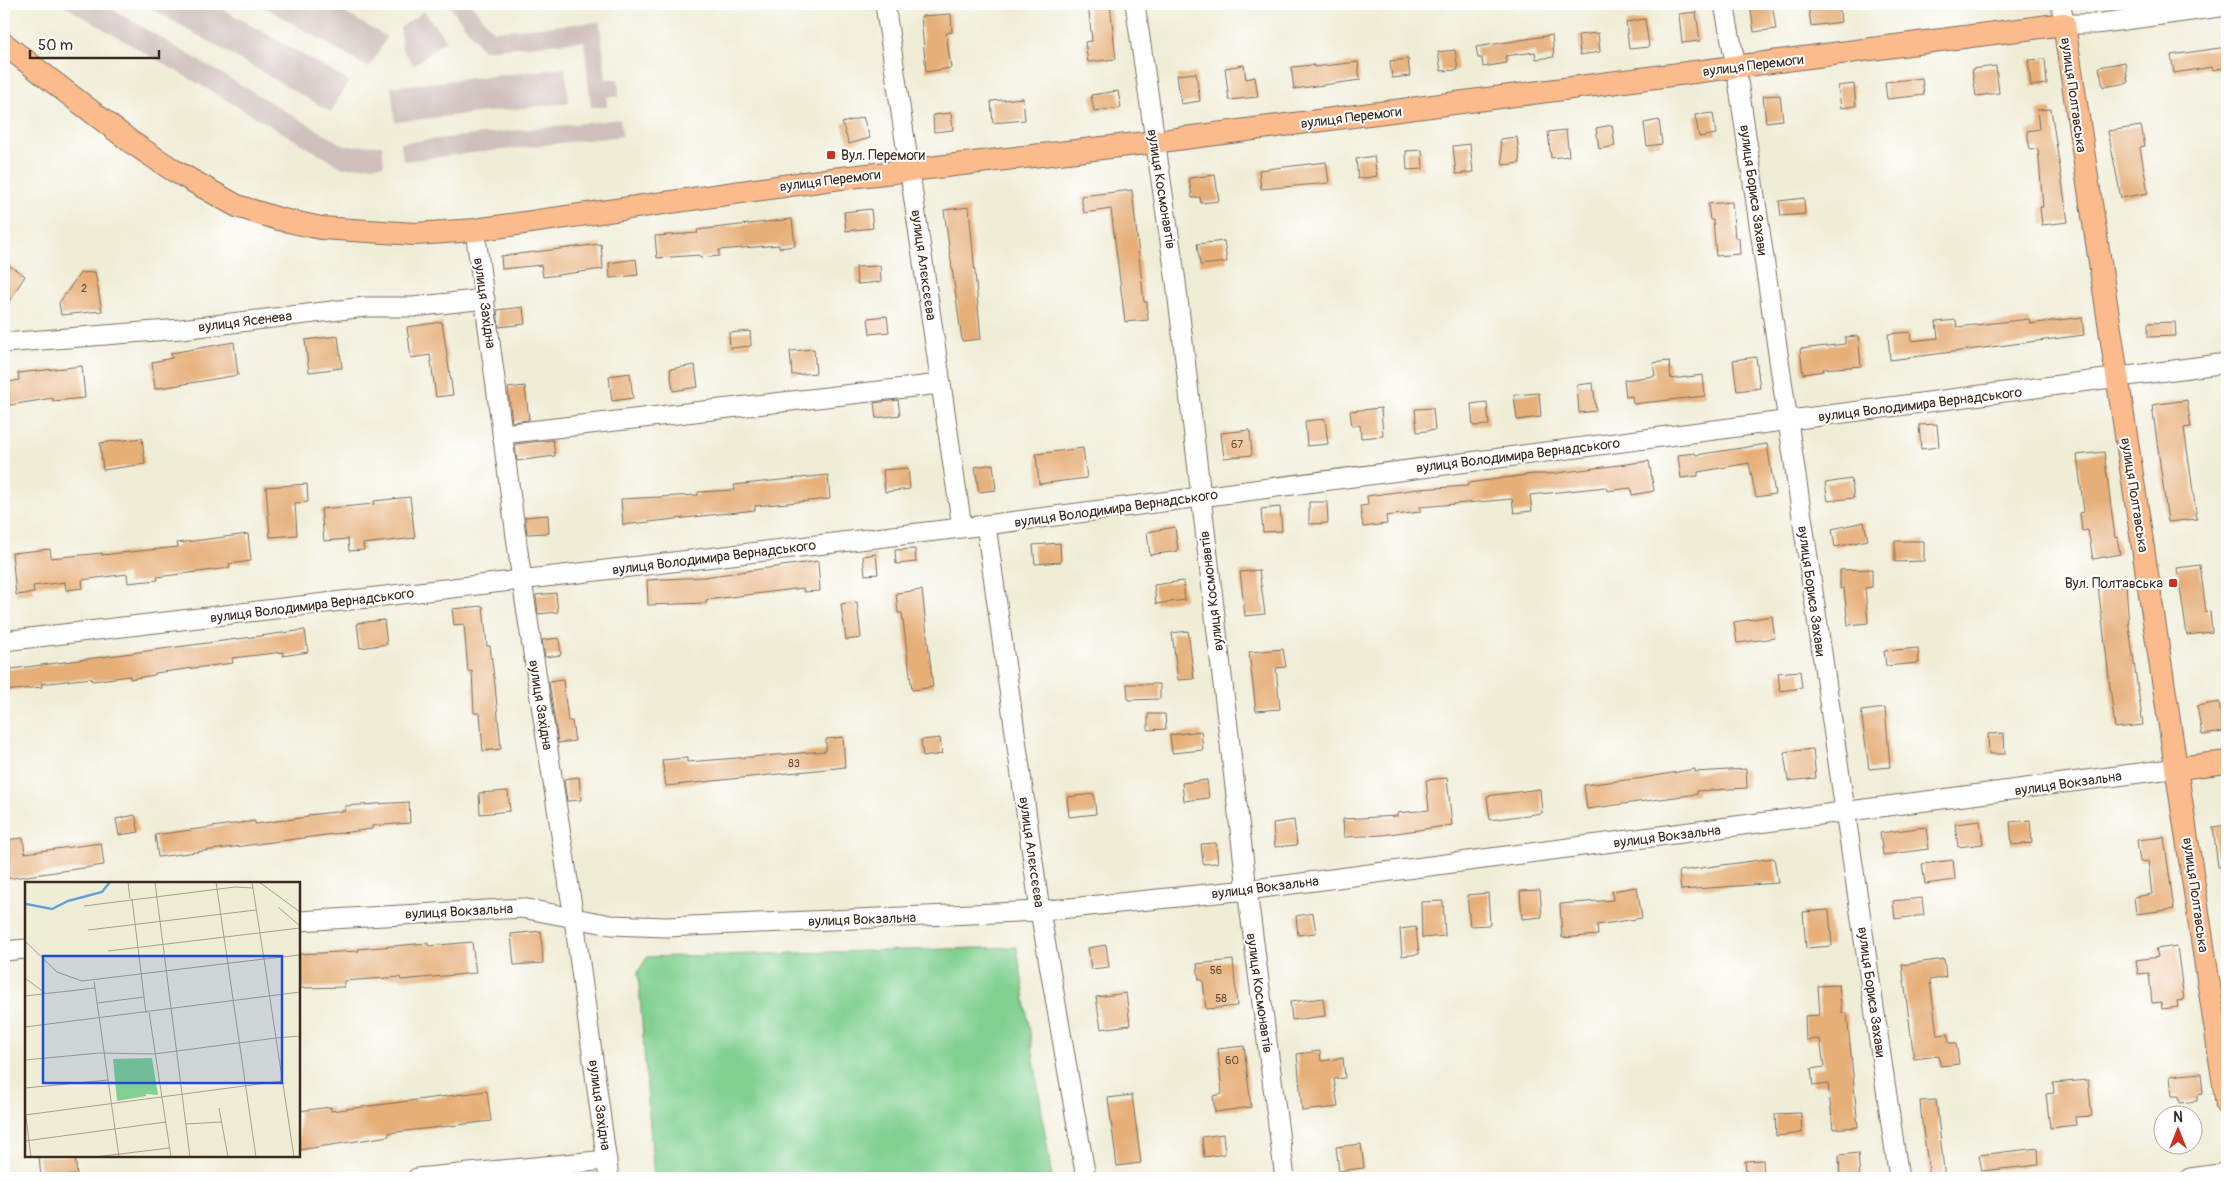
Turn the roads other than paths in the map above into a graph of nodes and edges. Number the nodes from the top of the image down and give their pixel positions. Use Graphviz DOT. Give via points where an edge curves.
graph roads {
  1 [pos="885,4"];
  2 [pos="1135,4"];
  3 [pos="1724,4"];
  4 [pos="2227,6"];
  5 [pos="2063,14"];
  6 [pos="4,44"];
  7 [pos="1736,67"];
  8 [pos="1154,142"];
  9 [pos="911,171"];
  10 [pos="475,230"];
  11 [pos="485,299"];
  12 [pos="8,339"];
  13 [pos="2227,363"];
  14 [pos="2116,379"];
  15 [pos="940,384"];
  16 [pos="1787,421"];
  17 [pos="502,434"];
  18 [pos="1200,496"];
  19 [pos="986,525"];
  20 [pos="962,527"];
  21 [pos="522,581"];
  22 [pos="4,641"];
  23 [pos="2227,762"];
  24 [pos="2178,768"];
  25 [pos="1845,813"];
  26 [pos="1246,890"];
  27 [pos="1040,911"];
  28 [pos="574,918"];
  29 [pos="300,921"];
  30 [pos="25,949"];
  31 [pos="4,951"];
  32 [pos="2227,1105"];
  33 [pos="608,1169"];
  34 [pos="2227,1173"];
  35 [pos="417,1178"];
  36 [pos="1086,1178"];
  37 [pos="1285,1178"];
  38 [pos="1899,1178"];
  39 [pos="2190,1178"];
  1 -- 9 [label="street, вулиця Алєксєєва"];
  2 -- 8 [label="street, вулиця Космонавтів"];
  3 -- 7 [label="street, вулиця Бориса Захави"];
  4 -- 5 [label="street, вулиця Перемоги" via="2095,24"];
  5 -- 7 [label="main road, вулиця Перемоги"];
  5 -- 14 [label="main road, вулиця Полтавська"];
  6 -- 10 [label="main road, вулиця Перемоги" via="131,142 237,206 321,228 415,234"];
  7 -- 8 [label="main road, вулиця Перемоги"];
  7 -- 16 [label="street, вулиця Бориса Захави"];
  8 -- 9 [label="main road, вулиця Перемоги"];
  8 -- 18 [label="street, вулиця Космонавтів" via="1176,282"];
  9 -- 10 [label="main road, вулиця Перемоги" via="833,179"];
  9 -- 15 [label="street, вулиця Алєксєєва"];
  10 -- 11 [label="street, вулиця Західна"];
  11 -- 12 [label="street, вулиця Ясенева" via="413,307 364,307 181,329"];
  11 -- 17 [label="street, вулиця Західна"];
  13 -- 14 [label="street, вулиця Володимира Вернадського"];
  14 -- 16 [label="street, вулиця Володимира Вернадського"];
  14 -- 24 [label="main road, вулиця Полтавська"];
  15 -- 17 [label="street"];
  15 -- 20 [label="street, вулиця Алєксєєва"];
  16 -- 18 [label="street, вулиця Володимира Вернадського"];
  16 -- 25 [label="street, вулиця Бориса Захави"];
  17 -- 21 [label="street, вулиця Західна"];
  18 -- 19 [label="street, вулиця Володимира Вернадського"];
  18 -- 26 [label="street, вулиця Космонавтів"];
  19 -- 20 [label="street, вулиця Володимира Вернадського"];
  19 -- 27 [label="street, вулиця Алєксєєва"];
  20 -- 21 [label="street, вулиця Володимира Вернадського"];
  21 -- 22 [label="street, вулиця Володимира Вернадського"];
  21 -- 28 [label="street, вулиця Західна"];
  23 -- 24 [label="main road, вулиця Вокзальна"];
  24 -- 25 [label="street, вулиця Вокзальна"];
  24 -- 32 [label="main road, вулиця Полтавська"];
  25 -- 26 [label="street, вулиця Вокзальна"];
  25 -- 38 [label="street, вулиця Бориса Захави"];
  26 -- 27 [label="street, вулиця Вокзальна"];
  26 -- 37 [label="street, вулиця Космонавтів"];
  27 -- 28 [label="street, вулиця Вокзальна" via="666,927 612,925"];
  27 -- 36 [label="street, вулиця Алєксєєва"];
  28 -- 29 [label="street, вулиця Вокзальна" via="522,908"];
  28 -- 33 [label="street, вулиця Західна"];
  30 -- 31 [label="street"];
  33 -- 35 [label="street"];
  34 -- 39 [label="street"];
}
